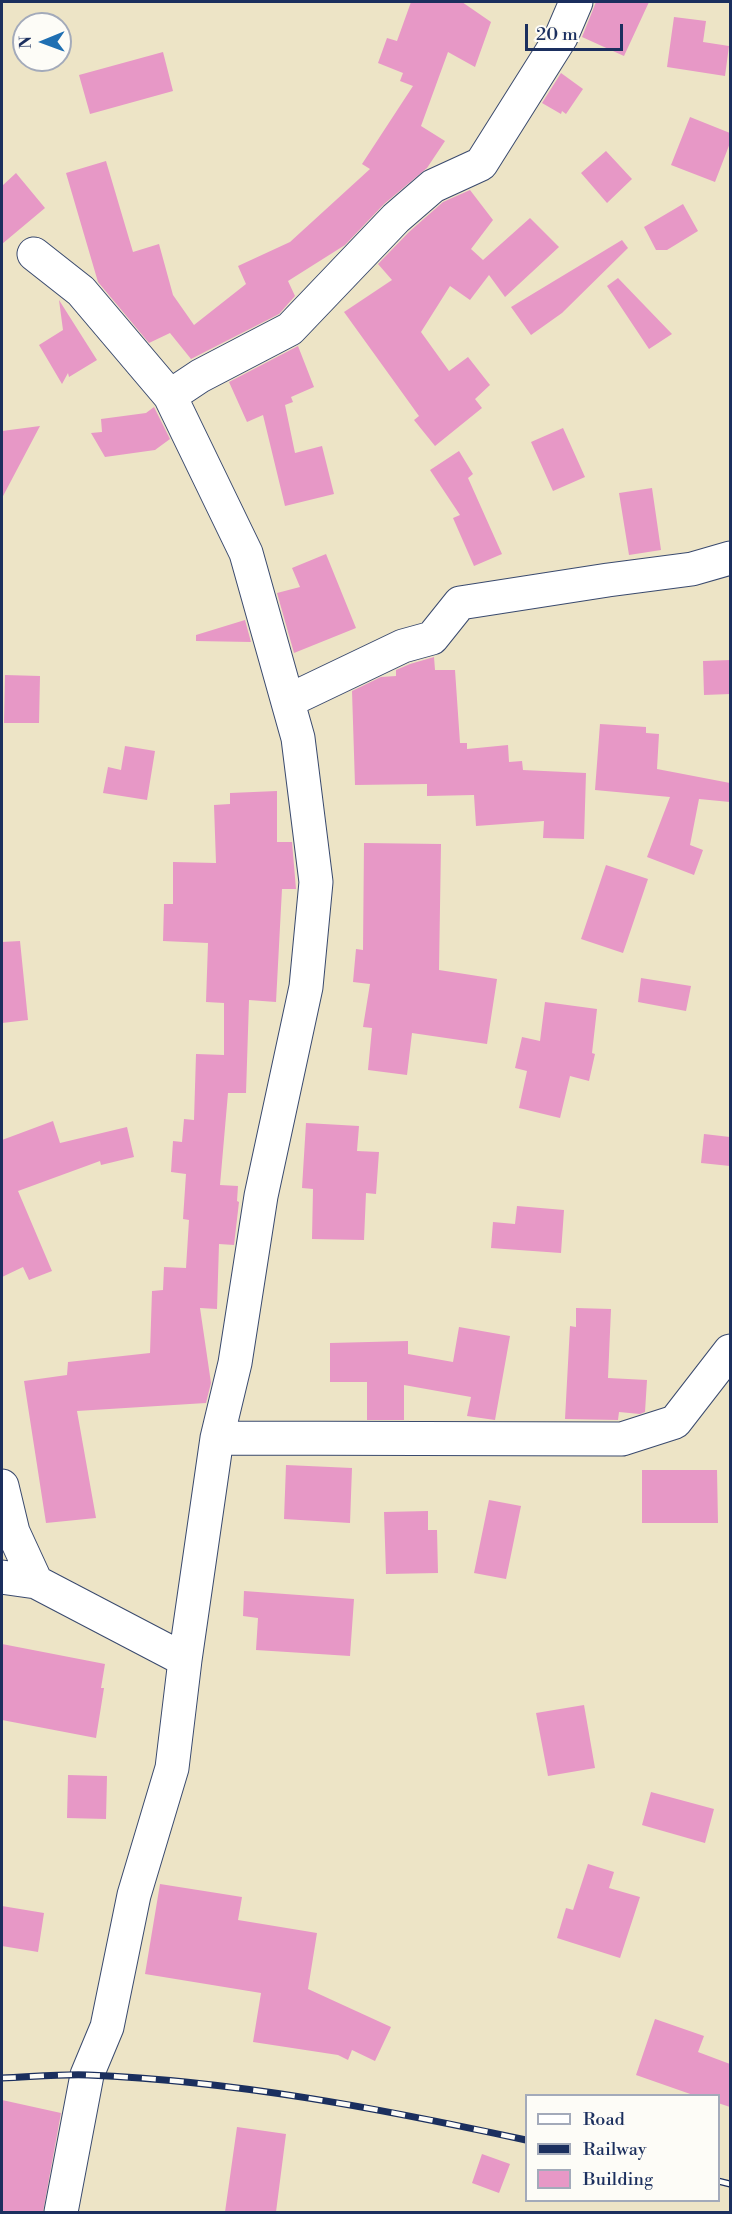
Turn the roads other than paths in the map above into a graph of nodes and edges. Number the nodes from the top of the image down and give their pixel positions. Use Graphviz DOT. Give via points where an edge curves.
graph roads {
  1 [pos="576,2"];
  2 [pos="34,254"];
  3 [pos="170,396"];
  4 [pos="730,558"];
  5 [pos="288,701"];
  6 [pos="730,1351"];
  7 [pos="217,1438"];
  8 [pos="2,1486"];
  9 [pos="2,1577"];
  10 [pos="36,1582"];
  11 [pos="185,1660"];
  12 [pos="61,2212"];
  1 -- 3 [label="street" via="561,37 481,164 433,186 396,218 290,329"];
  2 -- 3 [label="street" via="81,291"];
  3 -- 5 [label="street" via="246,553"];
  4 -- 5 [label="street" via="692,569 460,603 432,638 403,646"];
  5 -- 7 [label="street" via="298,738 316,882 306,987 261,1196 235,1363"];
  6 -- 7 [label="street" via="675,1422 622,1439"];
  7 -- 11 [label="street"];
  8 -- 10 [label="street" via="13,1532"];
  9 -- 10 [label="street"];
  10 -- 11 [label="street"];
  11 -- 12 [label="street" via="172,1768 134,1895 107,2027 87,2075"];
}
